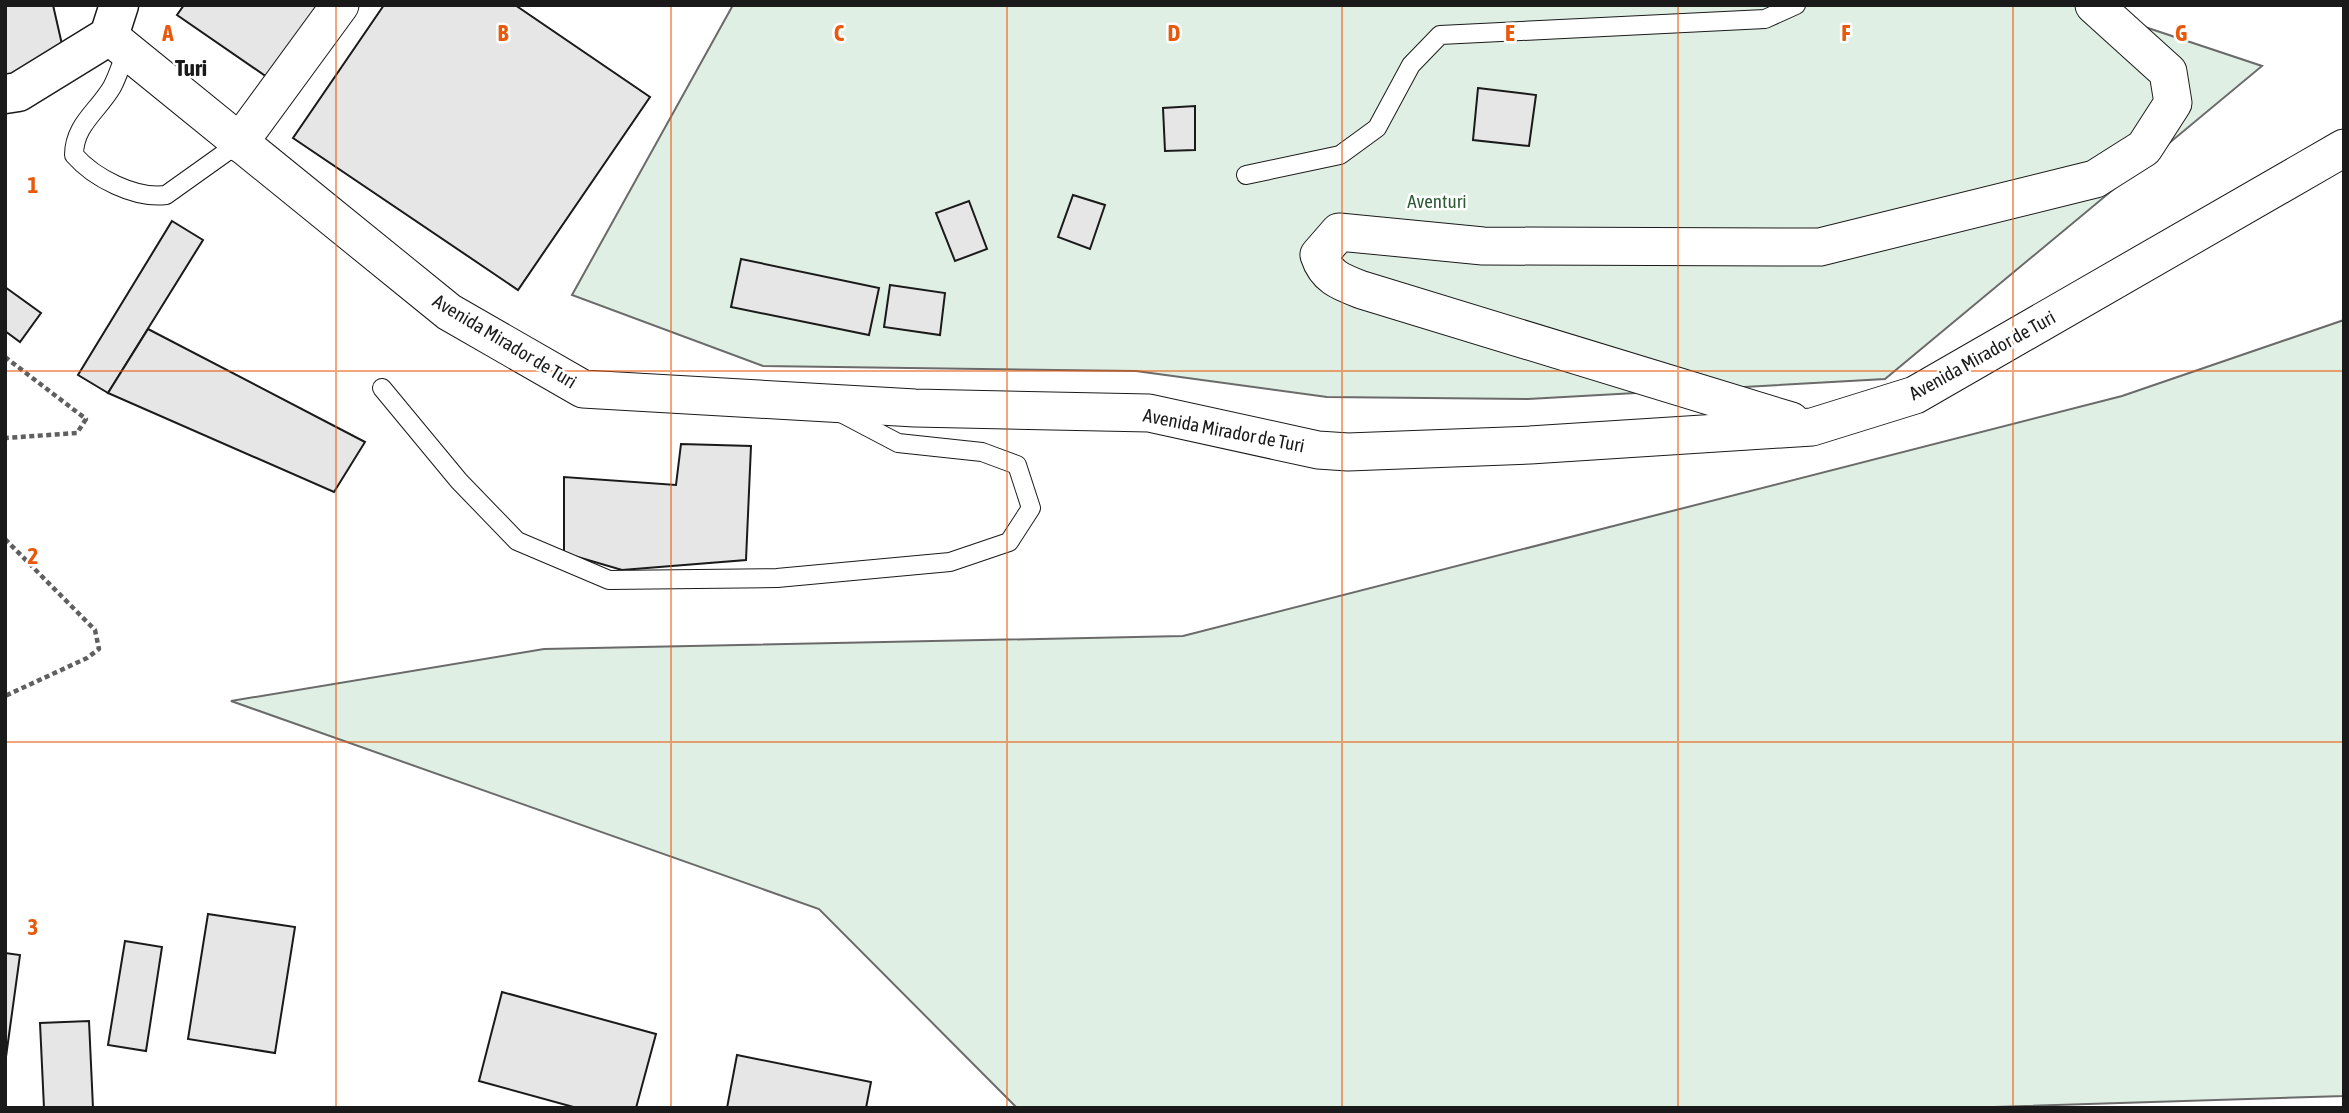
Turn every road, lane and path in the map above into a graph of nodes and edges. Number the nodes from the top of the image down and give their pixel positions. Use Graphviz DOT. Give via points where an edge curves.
graph roads {
  1 [pos="340,5"];
  2 [pos="1796,5"];
  3 [pos="2094,5"];
  4 [pos="118,30"];
  5 [pos="5,94"];
  6 [pos="239,143"];
  7 [pos="2344,148"];
  8 [pos="1246,175"];
  9 [pos="5,357"];
  10 [pos="382,388"];
  11 [pos="823,403"];
  12 [pos="1812,427"];
  13 [pos="5,438"];
  14 [pos="5,539"];
  15 [pos="5,696"];
  1 -- 6 [label="street"];
  2 -- 8 [label="lane" via="1765,19 1440,35 1411,65 1377,128 1340,155"];
  3 -- 12 [label="street" via="2168,72 2173,103 2144,148 2095,179 1820,247 1483,246 1339,232 1319,255 1324,271 1362,290"];
  4 -- 5 [label="main road" via="18,93"];
  4 -- 6 [label="street, Avenida Mirador de Turi"];
  4 -- 6 [label="lane" via="112,88 74,142 74,155 82,164 123,188 166,195"];
  6 -- 11 [label="street, Avenida Mirador de Turi" via="449,312 583,389"];
  7 -- 12 [label="street, Avenida Mirador de Turi" via="1915,395"];
  9 -- 13 [label="path" via="86,419 77,433"];
  10 -- 11 [label="lane" via="459,481 517,541 609,580 777,578 950,562 1009,542 1031,508 1017,465 982,452 898,443"];
  11 -- 12 [label="street, Avenida Mirador de Turi" via="1149,413 1318,450 1348,452"];
  14 -- 15 [label="path" via="95,630 99,649 87,659"];
}
